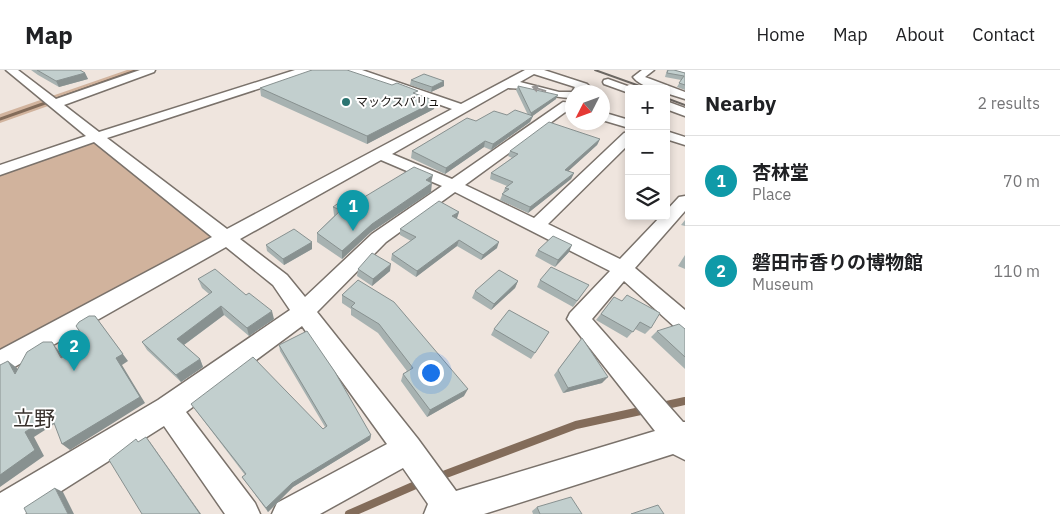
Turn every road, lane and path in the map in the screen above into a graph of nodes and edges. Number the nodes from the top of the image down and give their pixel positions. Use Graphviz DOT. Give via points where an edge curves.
graph roads {
  1 [pos="10,70"];
  2 [pos="150,70"];
  3 [pos="306,70"];
  4 [pos="352,70"];
  5 [pos="534,70"];
  6 [pos="649,70"];
  7 [pos="676,70"];
  8 [pos="0,72"];
  9 [pos="685,72"];
  10 [pos="608,82"];
  11 [pos="504,85"];
  12 [pos="580,85"];
  13 [pos="655,85"];
  14 [pos="625,88"];
  15 [pos="670,90"];
  16 [pos="565,95"];
  17 [pos="685,96"];
  18 [pos="54,104"];
  19 [pos="565,106"];
  20 [pos="670,106"];
  21 [pos="464,109"];
  22 [pos="685,112"];
  23 [pos="610,118"];
  24 [pos="625,123"];
  25 [pos="670,136"];
  26 [pos="96,137"];
  27 [pos="625,140"];
  28 [pos="685,141"];
  29 [pos="380,154"];
  30 [pos="0,170"];
  31 [pos="453,185"];
  32 [pos="685,201"];
  33 [pos="536,226"];
  34 [pos="225,238"];
  35 [pos="623,269"];
  36 [pos="304,312"];
  37 [pos="685,323"];
  38 [pos="0,362"];
  39 [pos="168,409"];
  40 [pos="683,440"];
  41 [pos="408,449"];
  42 [pos="0,511"];
  43 [pos="445,512"];
  44 [pos="244,514"];
  45 [pos="288,514"];
  1 -- 8 [label="street"];
  1 -- 18 [label="street"];
  2 -- 18 [label="street"];
  3 -- 26 [label="street"];
  4 -- 21 [label="street"];
  5 -- 11 [label="street"];
  5 -- 12 [label="street"];
  6 -- 13 [label="street" via="638,77"];
  7 -- 9 [label="street"];
  10 -- 14 [label="street"];
  16 -- 11 [label="street, one-way" via="522,85"];
  11 -- 21 [label="street"];
  15 -- 17 [label="street"];
  18 -- 26 [label="street"];
  19 -- 31 [label="street"];
  20 -- 22 [label="street"];
  21 -- 29 [label="street"];
  23 -- 24 [label="street"];
  25 -- 28 [label="street"];
  26 -- 30 [label="street"];
  26 -- 34 [label="street"];
  27 -- 33 [label="street"];
  29 -- 31 [label="street"];
  29 -- 34 [label="street"];
  31 -- 33 [label="street"];
  31 -- 36 [label="street" via="379,238"];
  32 -- 35 [label="street"];
  33 -- 35 [label="street"];
  34 -- 36 [label="street" via="280,280"];
  34 -- 38 [label="street"];
  35 -- 37 [label="street"];
  35 -- 40 [label="street" via="578,320"];
  36 -- 39 [label="street"];
  36 -- 41 [label="street"];
  39 -- 42 [label="street"];
  39 -- 44 [label="street"];
  40 -- 43 [label="street"];
  41 -- 43 [label="street"];
  41 -- 45 [label="street"];
}
